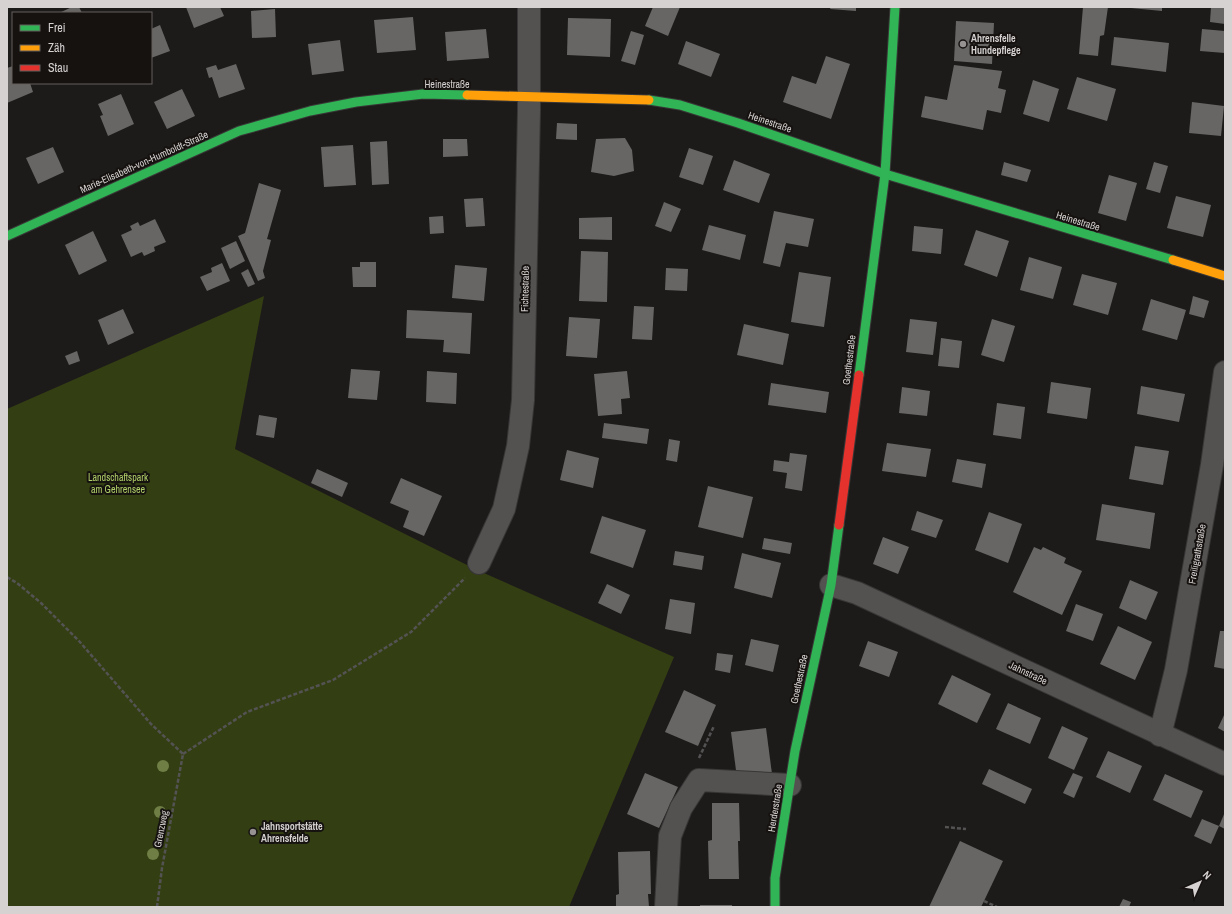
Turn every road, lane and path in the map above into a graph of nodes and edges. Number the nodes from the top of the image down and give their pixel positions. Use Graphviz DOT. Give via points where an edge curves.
graph roads {
  1 [pos="529,7"];
  2 [pos="895,7"];
  3 [pos="529,96"];
  4 [pos="293,115"];
  5 [pos="885,174"];
  6 [pos="7,236"];
  7 [pos="1225,276"];
  8 [pos="1225,372"];
  9 [pos="479,563"];
  10 [pos="7,577"];
  11 [pos="831,585"];
  12 [pos="803,713"];
  13 [pos="714,726"];
  14 [pos="1160,735"];
  15 [pos="183,754"];
  16 [pos="1225,764"];
  17 [pos="719,781"];
  18 [pos="790,785"];
  19 [pos="946,827"];
  20 [pos="966,829"];
  21 [pos="984,901"];
  22 [pos="157,907"];
  23 [pos="666,907"];
  24 [pos="775,907"];
  25 [pos="997,907"];
  1 -- 3 [label="street, Fichtestraße"];
  2 -- 5 [label="street, Goethestraße"];
  3 -- 4 [label="street, Heinestraße" via="423,94 356,102"];
  3 -- 5 [label="street, Heinestraße" via="646,100 680,105"];
  3 -- 9 [label="street, Fichtestraße" via="522,415 504,509"];
  4 -- 6 [label="street, Marie-Elisabeth-von-Humboldt-Straße" via="239,131"];
  5 -- 7 [label="street, Heinestraße"];
  5 -- 11 [label="street, Goethestraße"];
  8 -- 14 [label="street, Freiligrathstraße" via="1212,465 1176,670"];
  9 -- 15 [label="path" via="411,632 333,680 247,712"];
  10 -- 15 [label="path" via="41,603 79,641 151,724"];
  11 -- 12 [label="street, Goethestraße"];
  11 -- 14 [label="street, Jahnstraße" via="857,593"];
  12 -- 18 [label="street, Herderstraße"];
  13 -- 17 [label="path" via="698,760"];
  14 -- 16 [label="street, Jahnstraße"];
  15 -- 22 [label="path, Grenzweg"];
  17 -- 18 [label="street"];
  17 -- 23 [label="street" via="699,780 681,808 670,836"];
  18 -- 24 [label="street, Herderstraße" via="775,878"];
  19 -- 20 [label="path"];
  21 -- 25 [label="path"];
}
